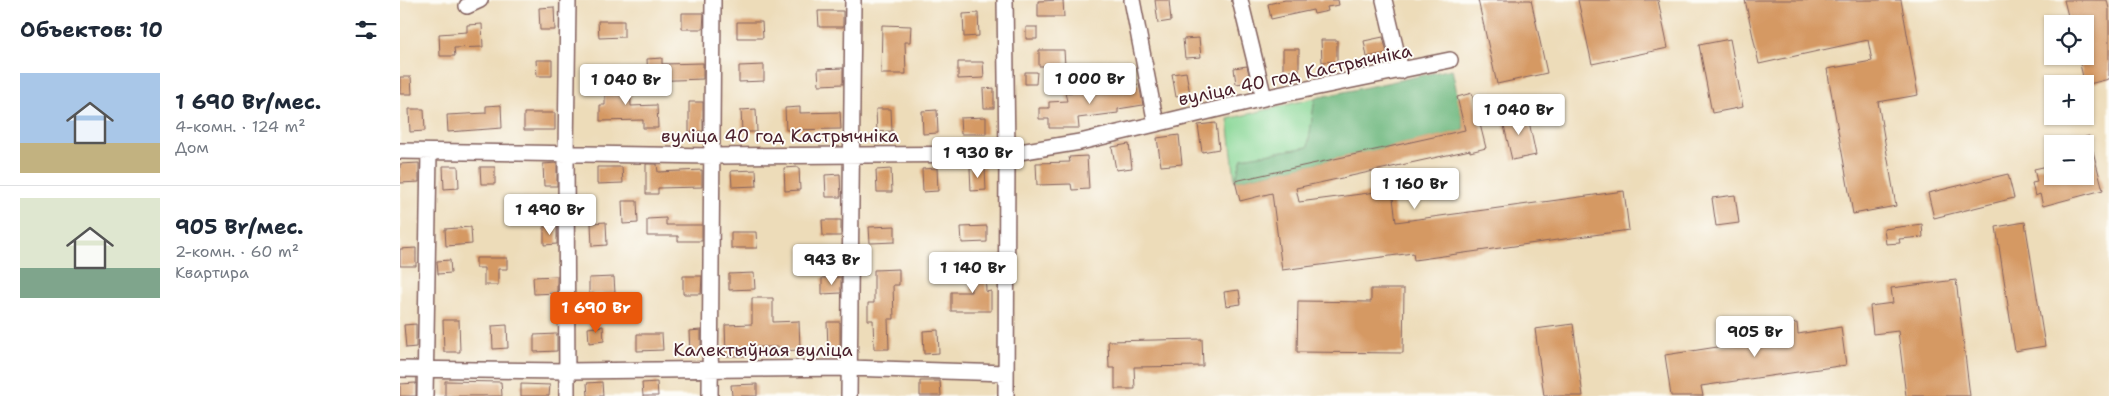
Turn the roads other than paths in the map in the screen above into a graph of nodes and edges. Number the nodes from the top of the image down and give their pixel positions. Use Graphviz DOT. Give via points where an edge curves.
graph roads {
  1 [pos="568,0"];
  2 [pos="714,0"];
  3 [pos="853,0"];
  4 [pos="1005,0"];
  5 [pos="1132,0"];
  6 [pos="1240,0"];
  7 [pos="1384,0"];
  8 [pos="1450,60"];
  9 [pos="1401,71"];
  10 [pos="1264,98"];
  11 [pos="1156,124"];
  12 [pos="400,151"];
  13 [pos="428,152"];
  14 [pos="566,154"];
  15 [pos="1007,154"];
  16 [pos="712,156"];
  17 [pos="852,156"];
  18 [pos="710,368"];
  19 [pos="849,368"];
  20 [pos="400,369"];
  21 [pos="426,369"];
  22 [pos="567,370"];
  23 [pos="1006,373"];
  24 [pos="425,396"];
  25 [pos="567,396"];
  26 [pos="710,396"];
  27 [pos="849,396"];
  28 [pos="1006,396"];
  1 -- 14 [label="street"];
  2 -- 16 [label="street"];
  3 -- 17 [label="street"];
  4 -- 15 [label="street"];
  5 -- 11 [label="street"];
  6 -- 10 [label="street"];
  7 -- 9 [label="street"];
  8 -- 9 [label="street, вуліца 40 год Кастрычніка"];
  9 -- 10 [label="street, вуліца 40 год Кастрычніка"];
  10 -- 11 [label="street, вуліца 40 год Кастрычніка"];
  11 -- 15 [label="street, вуліца 40 год Кастрычніка" via="1080,142"];
  12 -- 13 [label="street, вуліца 40 год Кастрычніка"];
  13 -- 14 [label="street, вуліца 40 год Кастрычніка"];
  13 -- 21 [label="street"];
  14 -- 16 [label="street, вуліца 40 год Кастрычніка"];
  14 -- 22 [label="street"];
  15 -- 17 [label="street, вуліца 40 год Кастрычніка"];
  15 -- 23 [label="street"];
  16 -- 17 [label="street, вуліца 40 год Кастрычніка"];
  16 -- 18 [label="street"];
  17 -- 19 [label="street"];
  18 -- 19 [label="street, Калектыўная вуліца"];
  18 -- 22 [label="street, Калектыўная вуліца"];
  18 -- 26 [label="street"];
  19 -- 23 [label="street, Калектыўная вуліца"];
  19 -- 27 [label="street"];
  20 -- 21 [label="street, Калектыўная вуліца"];
  21 -- 22 [label="street, Калектыўная вуліца"];
  21 -- 24 [label="street"];
  22 -- 25 [label="street"];
  23 -- 28 [label="street"];
}
